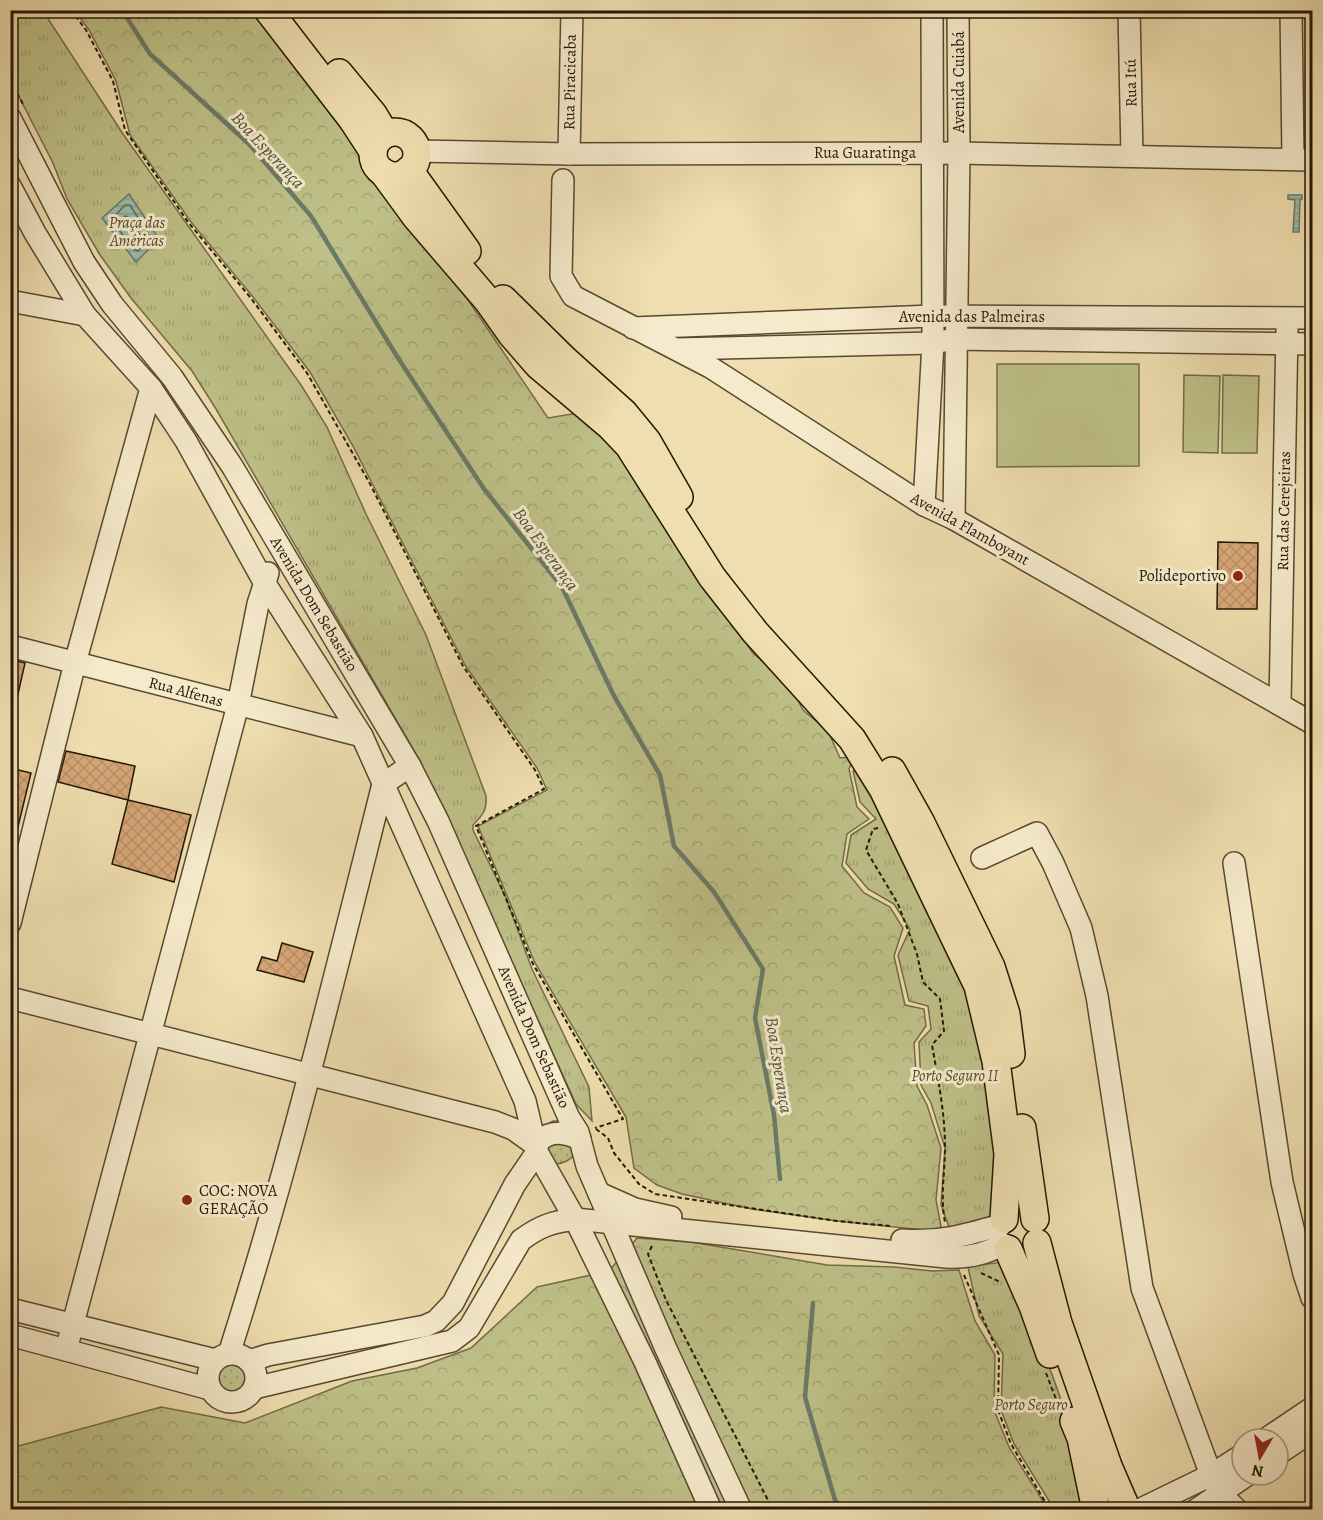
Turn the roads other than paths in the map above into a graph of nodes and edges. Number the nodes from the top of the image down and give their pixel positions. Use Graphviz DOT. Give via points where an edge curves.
graph roads {
  1 [pos="268,10"];
  2 [pos="289,10"];
  3 [pos="572,10"];
  4 [pos="932,10"];
  5 [pos="958,10"];
  6 [pos="1130,10"];
  7 [pos="1291,10"];
  8 [pos="10,118"];
  9 [pos="931,152"];
  10 [pos="959,153"];
  11 [pos="569,154"];
  12 [pos="393,156"];
  13 [pos="1132,156"];
  14 [pos="1303,159"];
  15 [pos="563,180"];
  16 [pos="10,186"];
  17 [pos="10,301"];
  18 [pos="85,315"];
  19 [pos="932,316"];
  20 [pos="956,316"];
  21 [pos="1312,318"];
  22 [pos="1287,319"];
  23 [pos="633,328"];
  24 [pos="955,339"];
  25 [pos="933,343"];
  26 [pos="1287,344"];
  27 [pos="1312,344"];
  28 [pos="673,350"];
  29 [pos="151,388"];
  30 [pos="924,505"];
  31 [pos="954,519"];
  32 [pos="292,567"];
  33 [pos="264,582"];
  34 [pos="10,646"];
  35 [pos="75,663"];
  36 [pos="1280,704"];
  37 [pos="238,705"];
  38 [pos="1312,723"];
  39 [pos="362,736"];
  40 [pos="410,766"];
  41 [pos="383,784"];
  42 [pos="982,858"];
  43 [pos="1234,863"];
  44 [pos="10,923"];
  45 [pos="10,998"];
  46 [pos="151,1032"];
  47 [pos="310,1075"];
  48 [pos="580,1139"];
  49 [pos="535,1144"];
  50 [pos="599,1193"];
  51 [pos="572,1214"];
  52 [pos="612,1222"];
  53 [pos="1036,1231"];
  54 [pos="1003,1237"];
  55 [pos="1312,1298"];
  56 [pos="10,1309"];
  57 [pos="73,1325"];
  58 [pos="10,1335"];
  59 [pos="66,1350"];
  60 [pos="231,1358"];
  61 [pos="254,1388"];
  62 [pos="210,1389"];
  63 [pos="1312,1408"];
  64 [pos="1284,1427"];
  65 [pos="1312,1431"];
  66 [pos="1290,1446"];
  67 [pos="1230,1468"];
  68 [pos="1230,1480"];
  69 [pos="1216,1484"];
  70 [pos="711,1509"];
  71 [pos="741,1509"];
  72 [pos="1096,1509"];
  73 [pos="1127,1509"];
  74 [pos="1139,1509"];
  75 [pos="1196,1509"];
  76 [pos="1237,1509"];
  1 -- 12 [label="main road" via="352,119"];
  2 -- 12 [label="main road" via="373,114"];
  3 -- 11 [label="street, Rua Piracicaba"];
  4 -- 9 [label="street, Avenida Cuiabá"];
  5 -- 10 [label="street, Avenida Cuiabá"];
  6 -- 13 [label="street, Rua Itú"];
  7 -- 14 [label="street"];
  8 -- 32 [label="street, Avenida Dom Sebastião" via="84,261 112,304 172,377 232,465"];
  9 -- 10 [label="street, Rua Guaratinga"];
  9 -- 11 [label="street, Rua Guaratinga"];
  9 -- 19 [label="street, Avenida Cuiabá"];
  10 -- 13 [label="street, Rua Guaratinga"];
  10 -- 20 [label="street, Avenida Cuiabá"];
  11 -- 12 [label="street, Rua Guaratinga"];
  12 -- 53 [label="main road" via="506,303 624,413 647,441 700,533 889,765 991,967 1005,1014"];
  12 -- 54 [label="main road" via="416,217 538,365 628,446 711,578 852,739 883,789 978,986 996,1061 1008,1154"];
  13 -- 14 [label="street, Rua Guaratinga"];
  15 -- 23 [label="street, Avenida Flamboyant" via="561,276 573,296"];
  16 -- 18 [label="street, Avenida Dom Sebastião"];
  17 -- 18 [label="street"];
  18 -- 29 [label="street, Avenida Dom Sebastião"];
  19 -- 20 [label="street, Avenida das Palmeiras"];
  19 -- 23 [label="street, Avenida das Palmeiras"];
  19 -- 25 [label="street, Avenida Cuiabá"];
  20 -- 22 [label="street, Avenida das Palmeiras"];
  20 -- 24 [label="street, Avenida Cuiabá"];
  21 -- 22 [label="street, Avenida das Palmeiras"];
  22 -- 26 [label="street, Rua das Cerejeiras"];
  23 -- 28 [label="street, Avenida Flamboyant"];
  24 -- 25 [label="street, Avenida das Palmeiras"];
  24 -- 26 [label="street, Avenida das Palmeiras"];
  24 -- 31 [label="street, Avenida Cuiabá"];
  25 -- 28 [label="street, Avenida das Palmeiras"];
  25 -- 30 [label="street, Avenida Cuiabá"];
  26 -- 27 [label="street, Avenida das Palmeiras"];
  26 -- 36 [label="street, Rua das Cerejeiras"];
  28 -- 30 [label="street, Avenida Flamboyant" via="710,367"];
  29 -- 33 [label="street, Avenida Dom Sebastião" via="186,441"];
  29 -- 35 [label="street"];
  30 -- 31 [label="street, Avenida Flamboyant"];
  31 -- 36 [label="street, Avenida Flamboyant"];
  32 -- 33 [label="street" via="268,572"];
  32 -- 40 [label="street, Avenida Dom Sebastião"];
  33 -- 37 [label="street"];
  33 -- 39 [label="street, Avenida Dom Sebastião"];
  34 -- 35 [label="street, Rua Alfenas"];
  35 -- 37 [label="street, Rua Alfenas"];
  35 -- 44 [label="street"];
  36 -- 38 [label="street, Avenida Flamboyant"];
  37 -- 39 [label="street, Rua Alfenas"];
  37 -- 46 [label="street"];
  39 -- 41 [label="street, Avenida Dom Sebastião"];
  40 -- 41 [label="street"];
  40 -- 48 [label="street, Avenida Dom Sebastião" via="438,820"];
  41 -- 47 [label="street"];
  41 -- 49 [label="street, Avenida Dom Sebastião" via="525,1101"];
  42 -- 69 [label="street" via="1037,833 1081,928 1097,996 1142,1288"];
  43 -- 55 [label="street" via="1282,1182"];
  45 -- 46 [label="street"];
  46 -- 47 [label="street"];
  46 -- 57 [label="street"];
  47 -- 49 [label="street" via="495,1122"];
  47 -- 60 [label="street"];
  48 -- 49 [label="street" via="552,1134"];
  48 -- 50 [label="street, Avenida Dom Sebastião"];
  49 -- 51 [label="street"];
  49 -- 60 [label="street" via="453,1303 436,1321 268,1355"];
  50 -- 52 [label="street"];
  50 -- 54 [label="street" via="635,1209 684,1219 919,1241"];
  51 -- 52 [label="street"];
  51 -- 61 [label="street" via="521,1240 469,1328 452,1341"];
  51 -- 70 [label="street"];
  52 -- 54 [label="street" via="946,1257 974,1256"];
  52 -- 71 [label="street"];
  53 -- 54 [label="main road" via="1033,1248 1021,1253"];
  53 -- 54 [label="main road" via="1023,1212 1010,1215"];
  53 -- 73 [label="main road" via="1062,1334"];
  54 -- 72 [label="main road" via="1033,1306 1081,1438"];
  56 -- 57 [label="street"];
  57 -- 59 [label="street"];
  57 -- 60 [label="street"];
  58 -- 59 [label="street"];
  59 -- 62 [label="street"];
  60 -- 61 [label="street" via="255,1373"];
  60 -- 62 [label="street" via="208,1374"];
  61 -- 62 [label="street" via="244,1399 229,1402"];
  63 -- 64 [label="street"];
  65 -- 66 [label="street"];
  67 -- 69 [label="street"];
  68 -- 69 [label="street"];
  69 -- 74 [label="street"];
  69 -- 75 [label="street"];
  69 -- 76 [label="street"];
}
